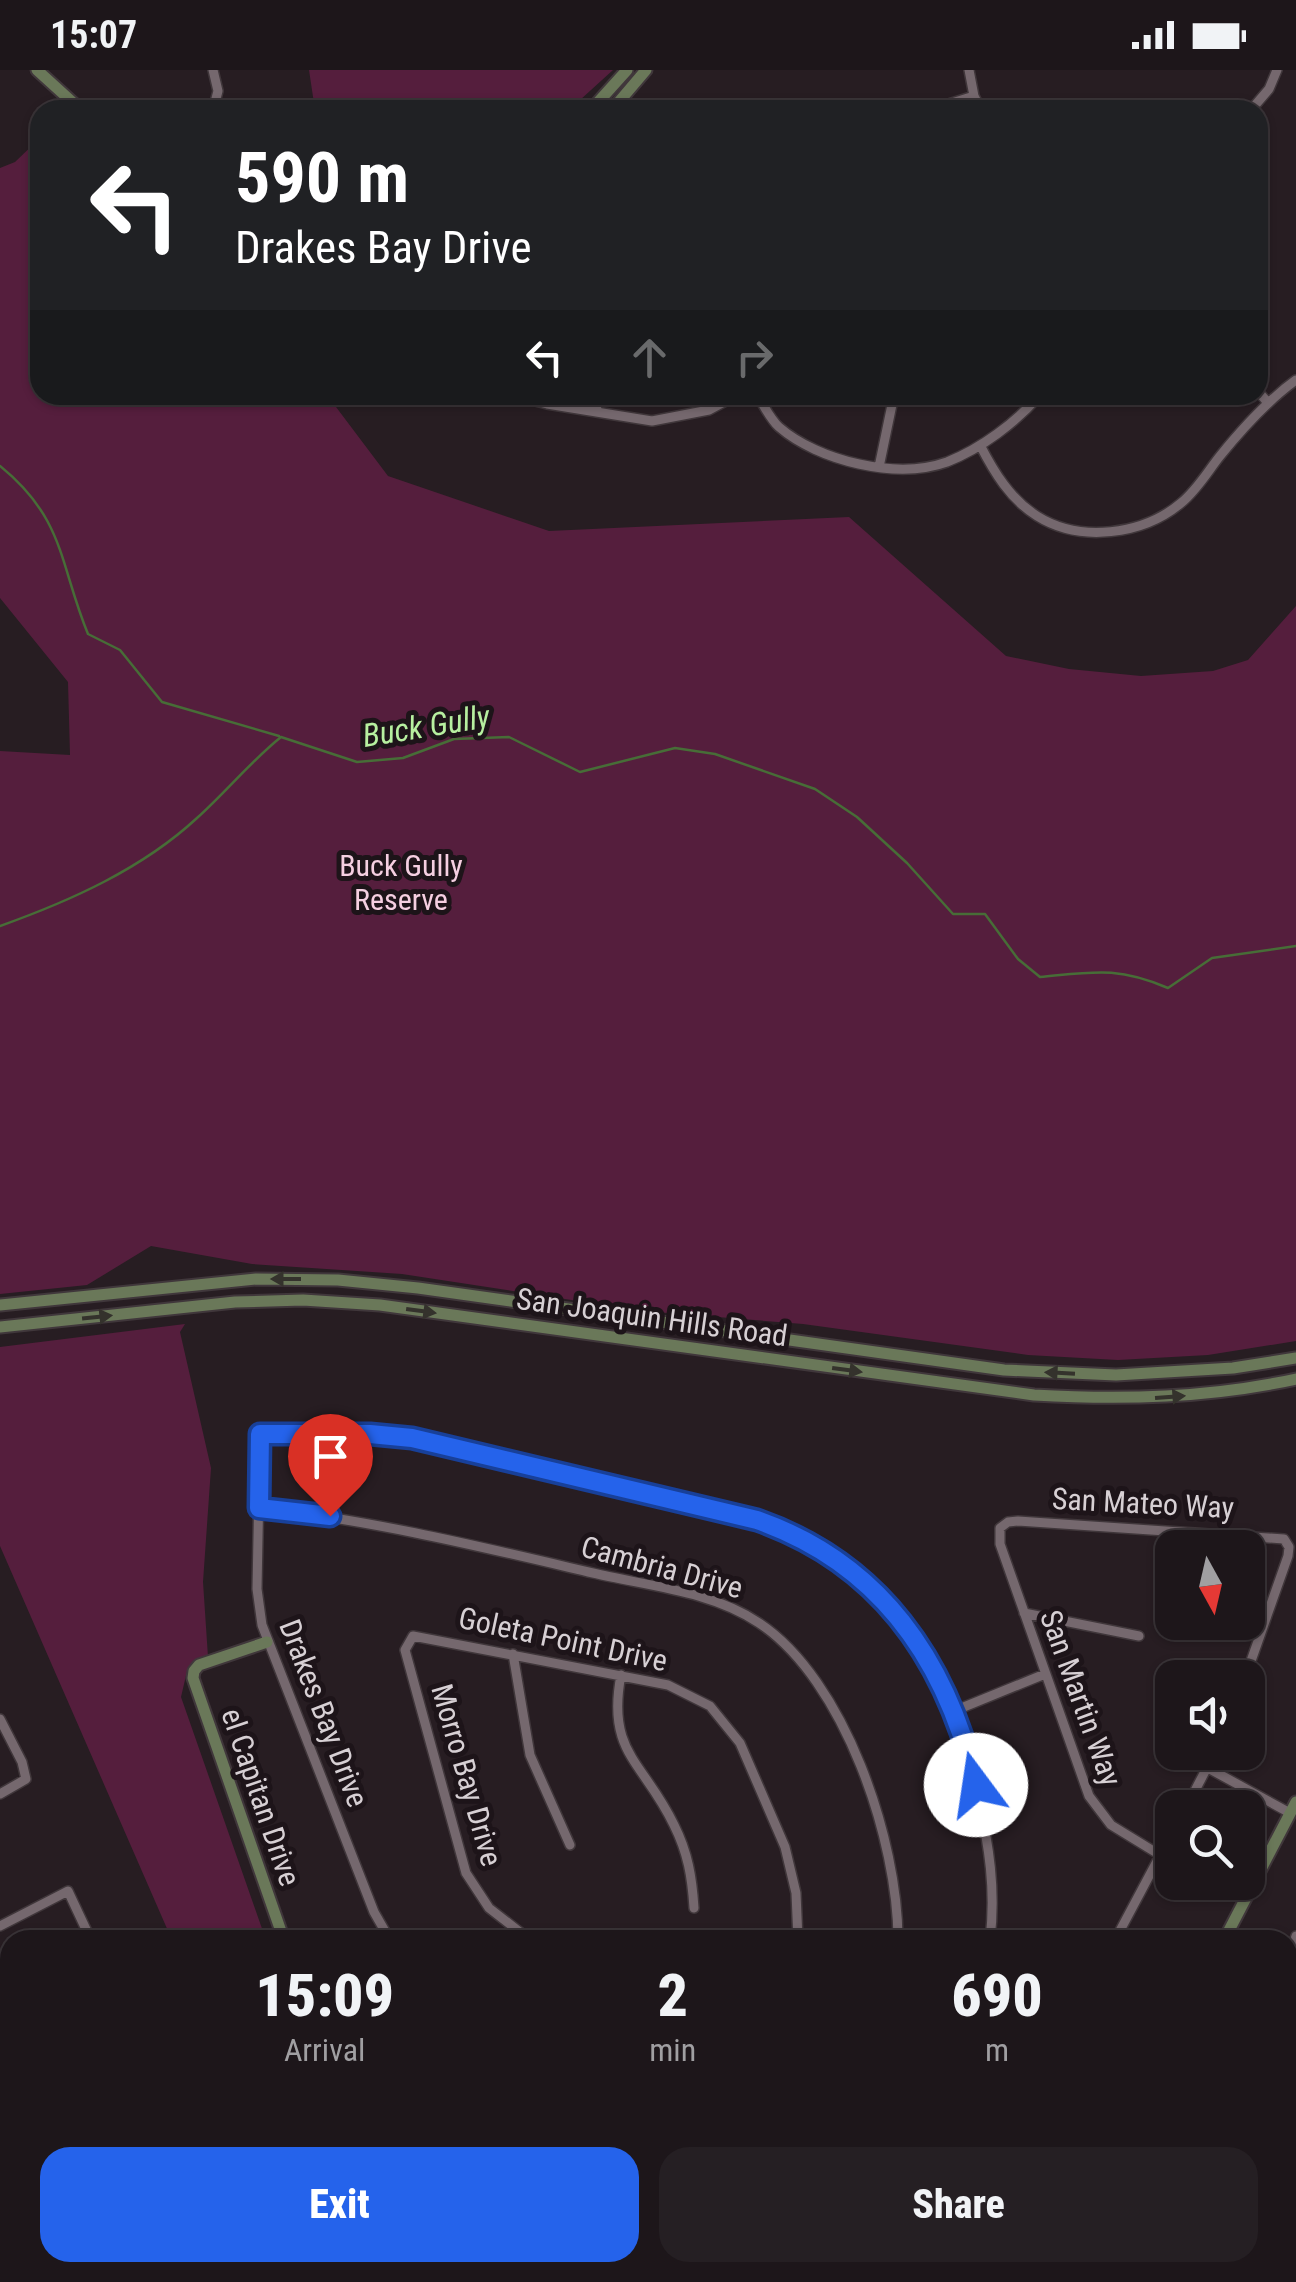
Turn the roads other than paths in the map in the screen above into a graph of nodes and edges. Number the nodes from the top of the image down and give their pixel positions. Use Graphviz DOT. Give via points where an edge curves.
graph roads {
  1 [pos="38,70"];
  2 [pos="213,70"];
  3 [pos="627,70"];
  4 [pos="646,70"];
  5 [pos="969,70"];
  6 [pos="1278,70"];
  7 [pos="974,96"];
  8 [pos="70,100"];
  9 [pos="216,100"];
  10 [pos="601,100"];
  11 [pos="620,100"];
  12 [pos="961,100"];
  13 [pos="976,100"];
  14 [pos="1260,100"];
  15 [pos="1296,380"];
  16 [pos="1268,402"];
  17 [pos="554,405"];
  18 [pos="590,405"];
  19 [pos="718,405"];
  20 [pos="763,405"];
  21 [pos="892,405"];
  22 [pos="1030,405"];
  23 [pos="1265,405"];
  24 [pos="599,411"];
  25 [pos="980,445"];
  26 [pos="879,467"];
  27 [pos="0,1305"];
  28 [pos="0,1327"];
  29 [pos="1296,1358"];
  30 [pos="1296,1378"];
  31 [pos="259,1508"];
  32 [pos="1000,1528"];
  33 [pos="1024,1614"];
  34 [pos="1140,1636"];
  35 [pos="267,1642"];
  36 [pos="514,1654"];
  37 [pos="407,1659"];
  38 [pos="1251,1660"];
  39 [pos="1045,1674"];
  40 [pos="621,1675"];
  41 [pos="954,1711"];
  42 [pos="0,1719"];
  43 [pos="1212,1770"];
  44 [pos="0,1794"];
  45 [pos="1293,1807"];
  46 [pos="570,1845"];
  47 [pos="1155,1853"];
  48 [pos="1155,1865"];
  49 [pos="694,1908"];
  50 [pos="0,1926"];
  51 [pos="87,1930"];
  52 [pos="281,1930"];
  53 [pos="384,1930"];
  54 [pos="517,1930"];
  55 [pos="798,1930"];
  56 [pos="897,1930"];
  57 [pos="991,1930"];
  58 [pos="1120,1930"];
  59 [pos="1229,1930"];
  1 -- 8 [label="main road"];
  2 -- 9 [label="street"];
  3 -- 10 [label="main road"];
  4 -- 11 [label="main road"];
  5 -- 7 [label="street"];
  6 -- 14 [label="street"];
  7 -- 12 [label="street"];
  7 -- 13 [label="street"];
  15 -- 16 [label="street"];
  17 -- 24 [label="street"];
  18 -- 24 [label="street"];
  19 -- 24 [label="street" via="652,421"];
  20 -- 26 [label="street" via="777,426 810,446"];
  21 -- 26 [label="street"];
  22 -- 25 [label="street"];
  23 -- 25 [label="street" via="1182,502 1120,532 1076,530 1037,516 1000,482"];
  25 -- 26 [label="street" via="944,463"];
  29 -- 27 [label="main road, San Joaquin Hills Road, one-way" via="1116,1376 1004,1370 338,1280 225,1281"];
  28 -- 30 [label="main road, San Joaquin Hills Road, one-way" via="303,1300 380,1305 1014,1393 1172,1397"];
  31 -- 35 [label="street, Drakes Bay Drive" via="257,1589"];
  31 -- 41 [label="street, Drakes Bay Drive" via="260,1434 370,1434 412,1438 757,1520 832,1556 882,1599 928,1659"];
  31 -- 56 [label="street, Cambria Drive" via="441,1538 709,1600 758,1622 798,1659 848,1741 886,1844"];
  32 -- 33 [label="street, San Martin Way"];
  32 -- 38 [label="street, San Mateo Way" via="1018,1521 1284,1539 1288,1556"];
  33 -- 34 [label="street"];
  33 -- 39 [label="street, San Martin Way"];
  35 -- 52 [label="main road, el Capitan Drive" via="194,1671"];
  35 -- 53 [label="street, Drakes Bay Drive"];
  36 -- 37 [label="street, Goleta Point Drive" via="421,1634 407,1642"];
  36 -- 40 [label="street, Goleta Point Drive"];
  36 -- 46 [label="street" via="530,1756"];
  37 -- 54 [label="street, Morro Bay Drive" via="466,1873 488,1908"];
  39 -- 41 [label="street"];
  39 -- 47 [label="street, San Martin Way" via="1096,1809"];
  40 -- 49 [label="street" via="621,1737 682,1841"];
  40 -- 55 [label="street, Goleta Point Drive" via="696,1696 731,1728 788,1858"];
  41 -- 57 [label="street" via="988,1840"];
  42 -- 44 [label="street" via="26,1779"];
  43 -- 45 [label="street"];
  45 -- 59 [label="main road"];
  48 -- 58 [label="street"];
  50 -- 51 [label="street" via="68,1891"];
}
